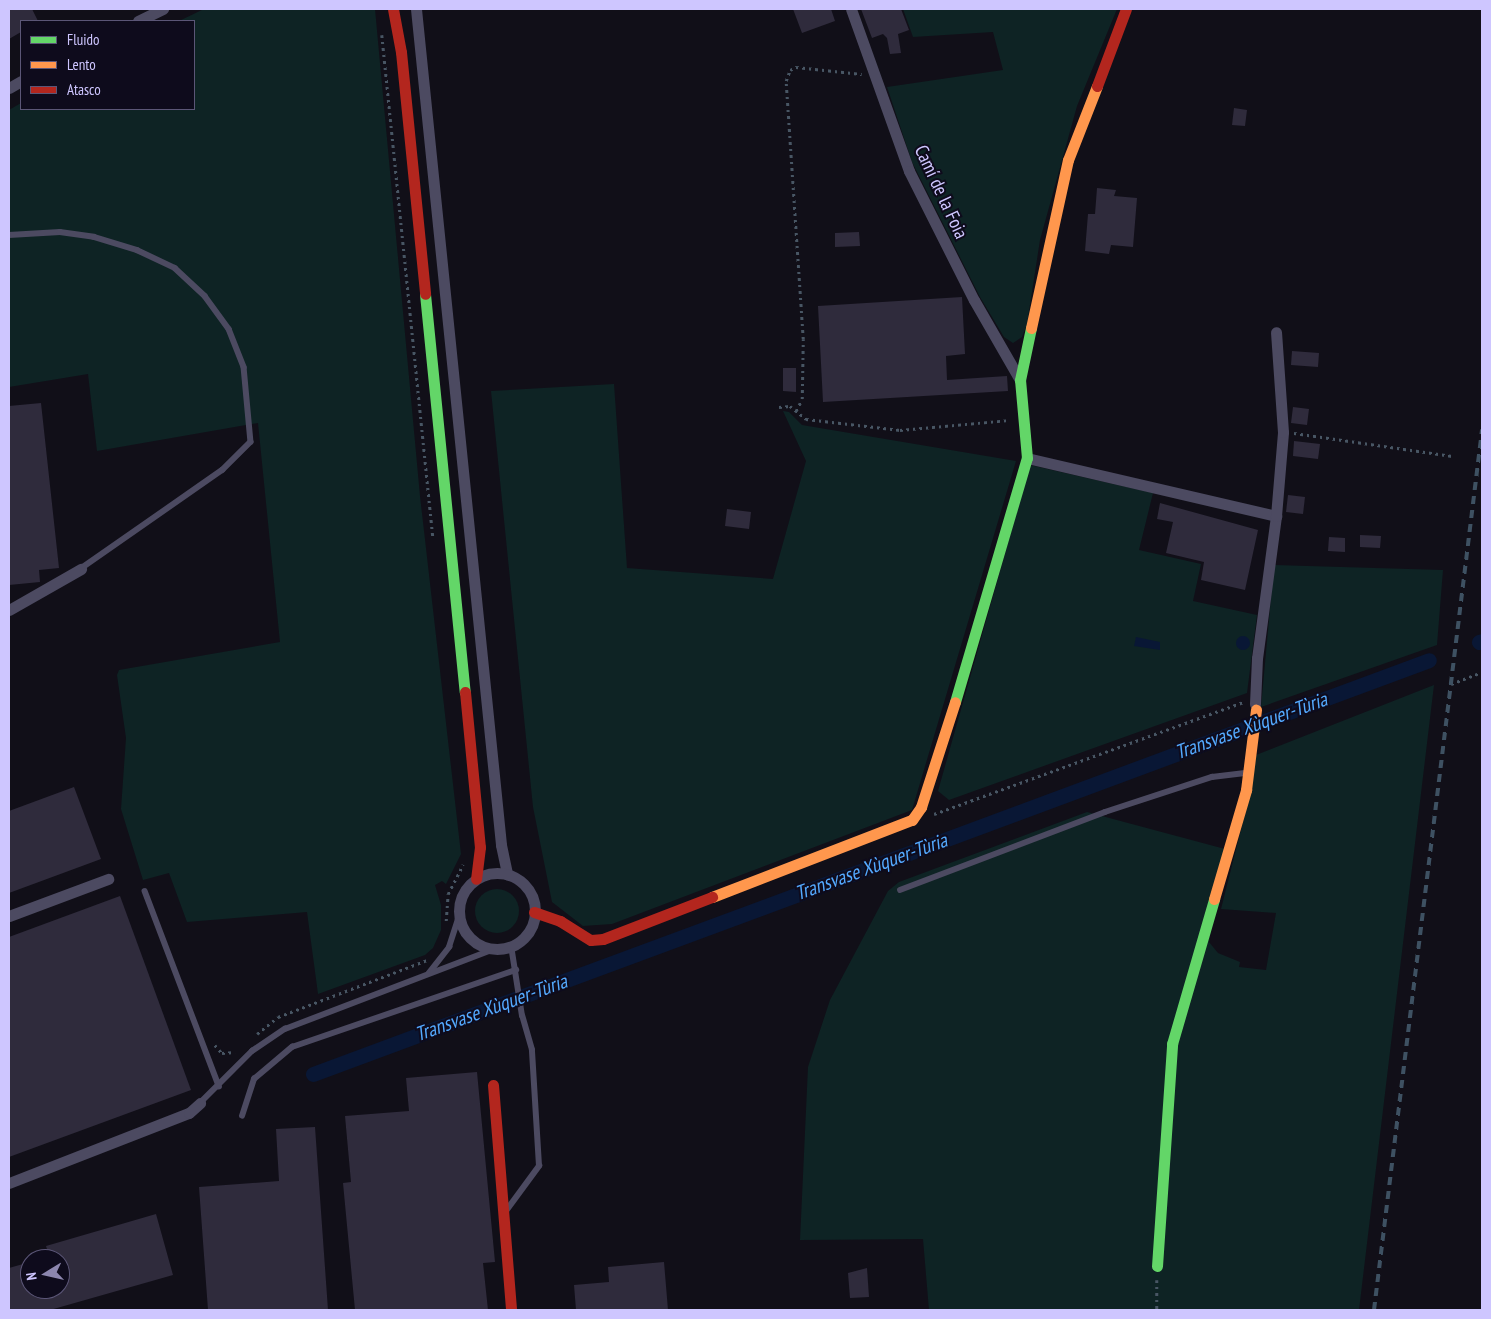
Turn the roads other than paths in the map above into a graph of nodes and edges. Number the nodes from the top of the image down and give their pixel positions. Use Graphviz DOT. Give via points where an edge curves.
graph roads {
  1 [pos="163,9"];
  2 [pos="393,9"];
  3 [pos="416,9"];
  4 [pos="851,9"];
  5 [pos="1126,9"];
  6 [pos="140,20"];
  7 [pos="20,82"];
  8 [pos="9,88"];
  9 [pos="9,234"];
  10 [pos="1276,332"];
  11 [pos="1020,380"];
  12 [pos="1028,458"];
  13 [pos="1276,516"];
  14 [pos="81,569"];
  15 [pos="9,610"];
  16 [pos="1249,772"];
  17 [pos="507,874"];
  18 [pos="108,879"];
  19 [pos="476,879"];
  20 [pos="900,890"];
  21 [pos="144,891"];
  22 [pos="534,912"];
  23 [pos="9,916"];
  24 [pos="459,916"];
  25 [pos="511,946"];
  26 [pos="495,949"];
  27 [pos="516,970"];
  28 [pos="429,974"];
  29 [pos="493,1085"];
  30 [pos="219,1086"];
  31 [pos="200,1103"];
  32 [pos="242,1116"];
  33 [pos="9,1183"];
  34 [pos="504,1212"];
  35 [pos="1157,1266"];
  36 [pos="511,1310"];
  1 -- 6 [label="street"];
  2 -- 19 [label="street" via="401,52 480,847"];
  3 -- 17 [label="street" via="501,845"];
  4 -- 11 [label="street, Camí de la Foia" via="909,171 974,300"];
  5 -- 11 [label="street" via="1068,160"];
  7 -- 8 [label="street"];
  9 -- 14 [label="lane" via="60,232 94,237 137,250 175,268 205,296 229,329 244,367 251,442 224,470"];
  10 -- 13 [label="street" via="1283,432"];
  11 -- 12 [label="street"];
  12 -- 13 [label="street"];
  12 -- 22 [label="street" via="960,686 921,807 912,820 603,939 591,940"];
  13 -- 16 [label="street" via="1257,658 1254,740"];
  14 -- 15 [label="street"];
  16 -- 20 [label="lane" via="1212,777 1105,812"];
  16 -- 35 [label="street" via="1172,1044"];
  17 -- 19 [label="street" via="496,873"];
  17 -- 22 [label="street" via="527,888"];
  18 -- 23 [label="street"];
  19 -- 24 [label="street" via="462,895"];
  21 -- 30 [label="lane"];
  22 -- 25 [label="street" via="528,932"];
  24 -- 26 [label="street" via="465,931 475,942"];
  24 -- 28 [label="lane" via="450,947"];
  25 -- 26 [label="street"];
  25 -- 27 [label="lane"];
  26 -- 28 [label="lane"];
  27 -- 32 [label="lane" via="292,1047 254,1079"];
  27 -- 34 [label="lane" via="522,1016 532,1050 538,1166"];
  28 -- 30 [label="lane" via="285,1028 252,1051"];
  29 -- 34 [label="street"];
  30 -- 31 [label="lane"];
  31 -- 33 [label="street" via="189,1113"];
  34 -- 36 [label="street"];
}
